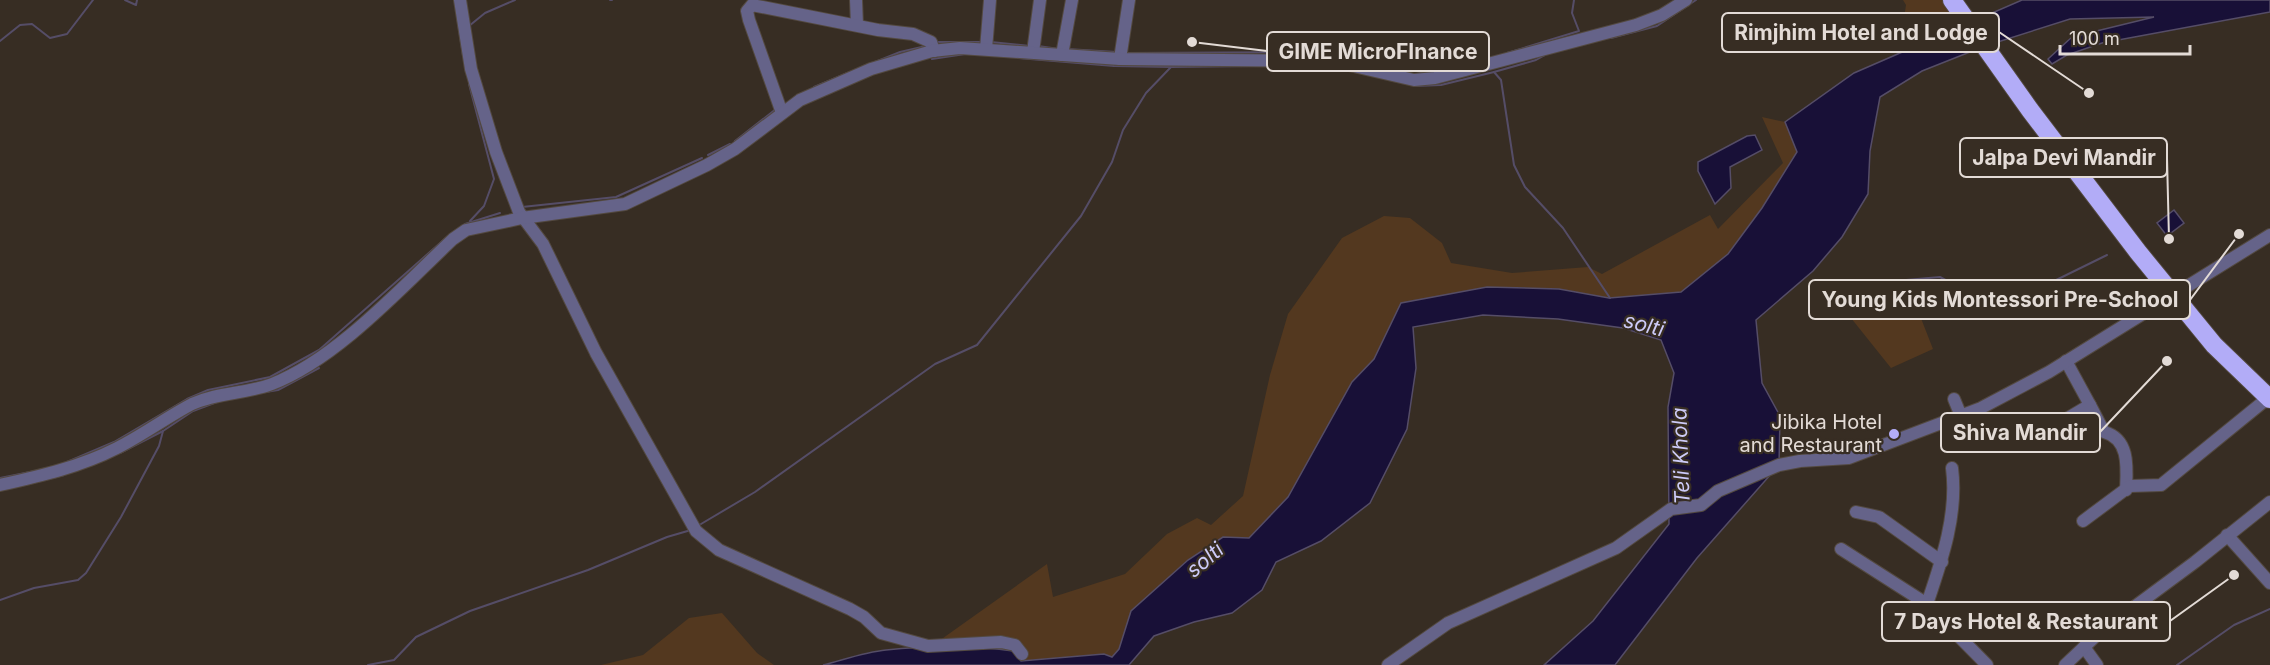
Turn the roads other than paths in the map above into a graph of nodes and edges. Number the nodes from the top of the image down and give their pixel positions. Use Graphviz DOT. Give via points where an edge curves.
graph roads {
  1 [pos="460,0"];
  2 [pos="856,0"];
  3 [pos="990,0"];
  4 [pos="1040,0"];
  5 [pos="1072,0"];
  6 [pos="1129,0"];
  7 [pos="1686,0"];
  8 [pos="1954,3"];
  9 [pos="857,25"];
  10 [pos="986,49"];
  11 [pos="934,51"];
  12 [pos="1033,52"];
  13 [pos="1062,55"];
  14 [pos="1120,59"];
  15 [pos="782,113"];
  16 [pos="522,218"];
  17 [pos="2270,235"];
  18 [pos="2175,294"];
  19 [pos="2066,361"];
  20 [pos="1954,399"];
  21 [pos="2269,399"];
  22 [pos="2090,405"];
  23 [pos="1961,416"];
  24 [pos="2058,424"];
  25 [pos="1952,468"];
  26 [pos="0,485"];
  27 [pos="2126,490"];
  28 [pos="2270,502"];
  29 [pos="1856,512"];
  30 [pos="2083,521"];
  31 [pos="2227,535"];
  32 [pos="1841,549"];
  33 [pos="1941,562"];
  34 [pos="2270,583"];
  35 [pos="1927,604"];
  36 [pos="2084,647"];
  37 [pos="1022,654"];
  38 [pos="1388,665"];
  39 [pos="1987,665"];
  40 [pos="2065,665"];
  41 [pos="2097,665"];
  1 -- 16 [label="street" via="471,69 496,152"];
  2 -- 9 [label="street"];
  3 -- 10 [label="street"];
  4 -- 12 [label="street"];
  5 -- 13 [label="street"];
  6 -- 14 [label="street"];
  7 -- 14 [label="street" via="1636,25 1436,78 1414,80 1332,60"];
  8 -- 18 [label="highway" via="2030,110 2138,252"];
  9 -- 11 [label="street" via="913,34 931,42"];
  9 -- 15 [label="street" via="752,5 748,8"];
  10 -- 11 [label="street"];
  10 -- 12 [label="street"];
  11 -- 15 [label="street" via="871,69 801,99"];
  12 -- 13 [label="street"];
  13 -- 14 [label="street"];
  15 -- 16 [label="street" via="735,149 624,204"];
  16 -- 26 [label="street" via="466,230 362,324 288,376 191,405 116,449 55,473"];
  16 -- 37 [label="street" via="543,244 596,353 696,531 707,542 849,609 881,633 928,646 1001,642 1015,645"];
  17 -- 18 [label="street"];
  18 -- 19 [label="street"];
  18 -- 21 [label="highway" via="2214,345"];
  19 -- 22 [label="street"];
  19 -- 23 [label="street"];
  20 -- 23 [label="street"];
  21 -- 27 [label="street" via="2161,485 2130,486"];
  22 -- 24 [label="street"];
  22 -- 27 [label="street" via="2104,432 2112,434 2127,456"];
  23 -- 38 [label="street" via="1850,458 1779,465 1718,491 1701,505 1671,509 1616,548 1448,623"];
  25 -- 33 [label="street" via="1956,494"];
  27 -- 30 [label="street"];
  28 -- 31 [label="street"];
  29 -- 33 [label="street" via="1878,517"];
  31 -- 34 [label="street"];
  31 -- 36 [label="street"];
  32 -- 35 [label="street"];
  33 -- 35 [label="street"];
  35 -- 39 [label="street"];
  36 -- 40 [label="street"];
  36 -- 41 [label="street"];
}
